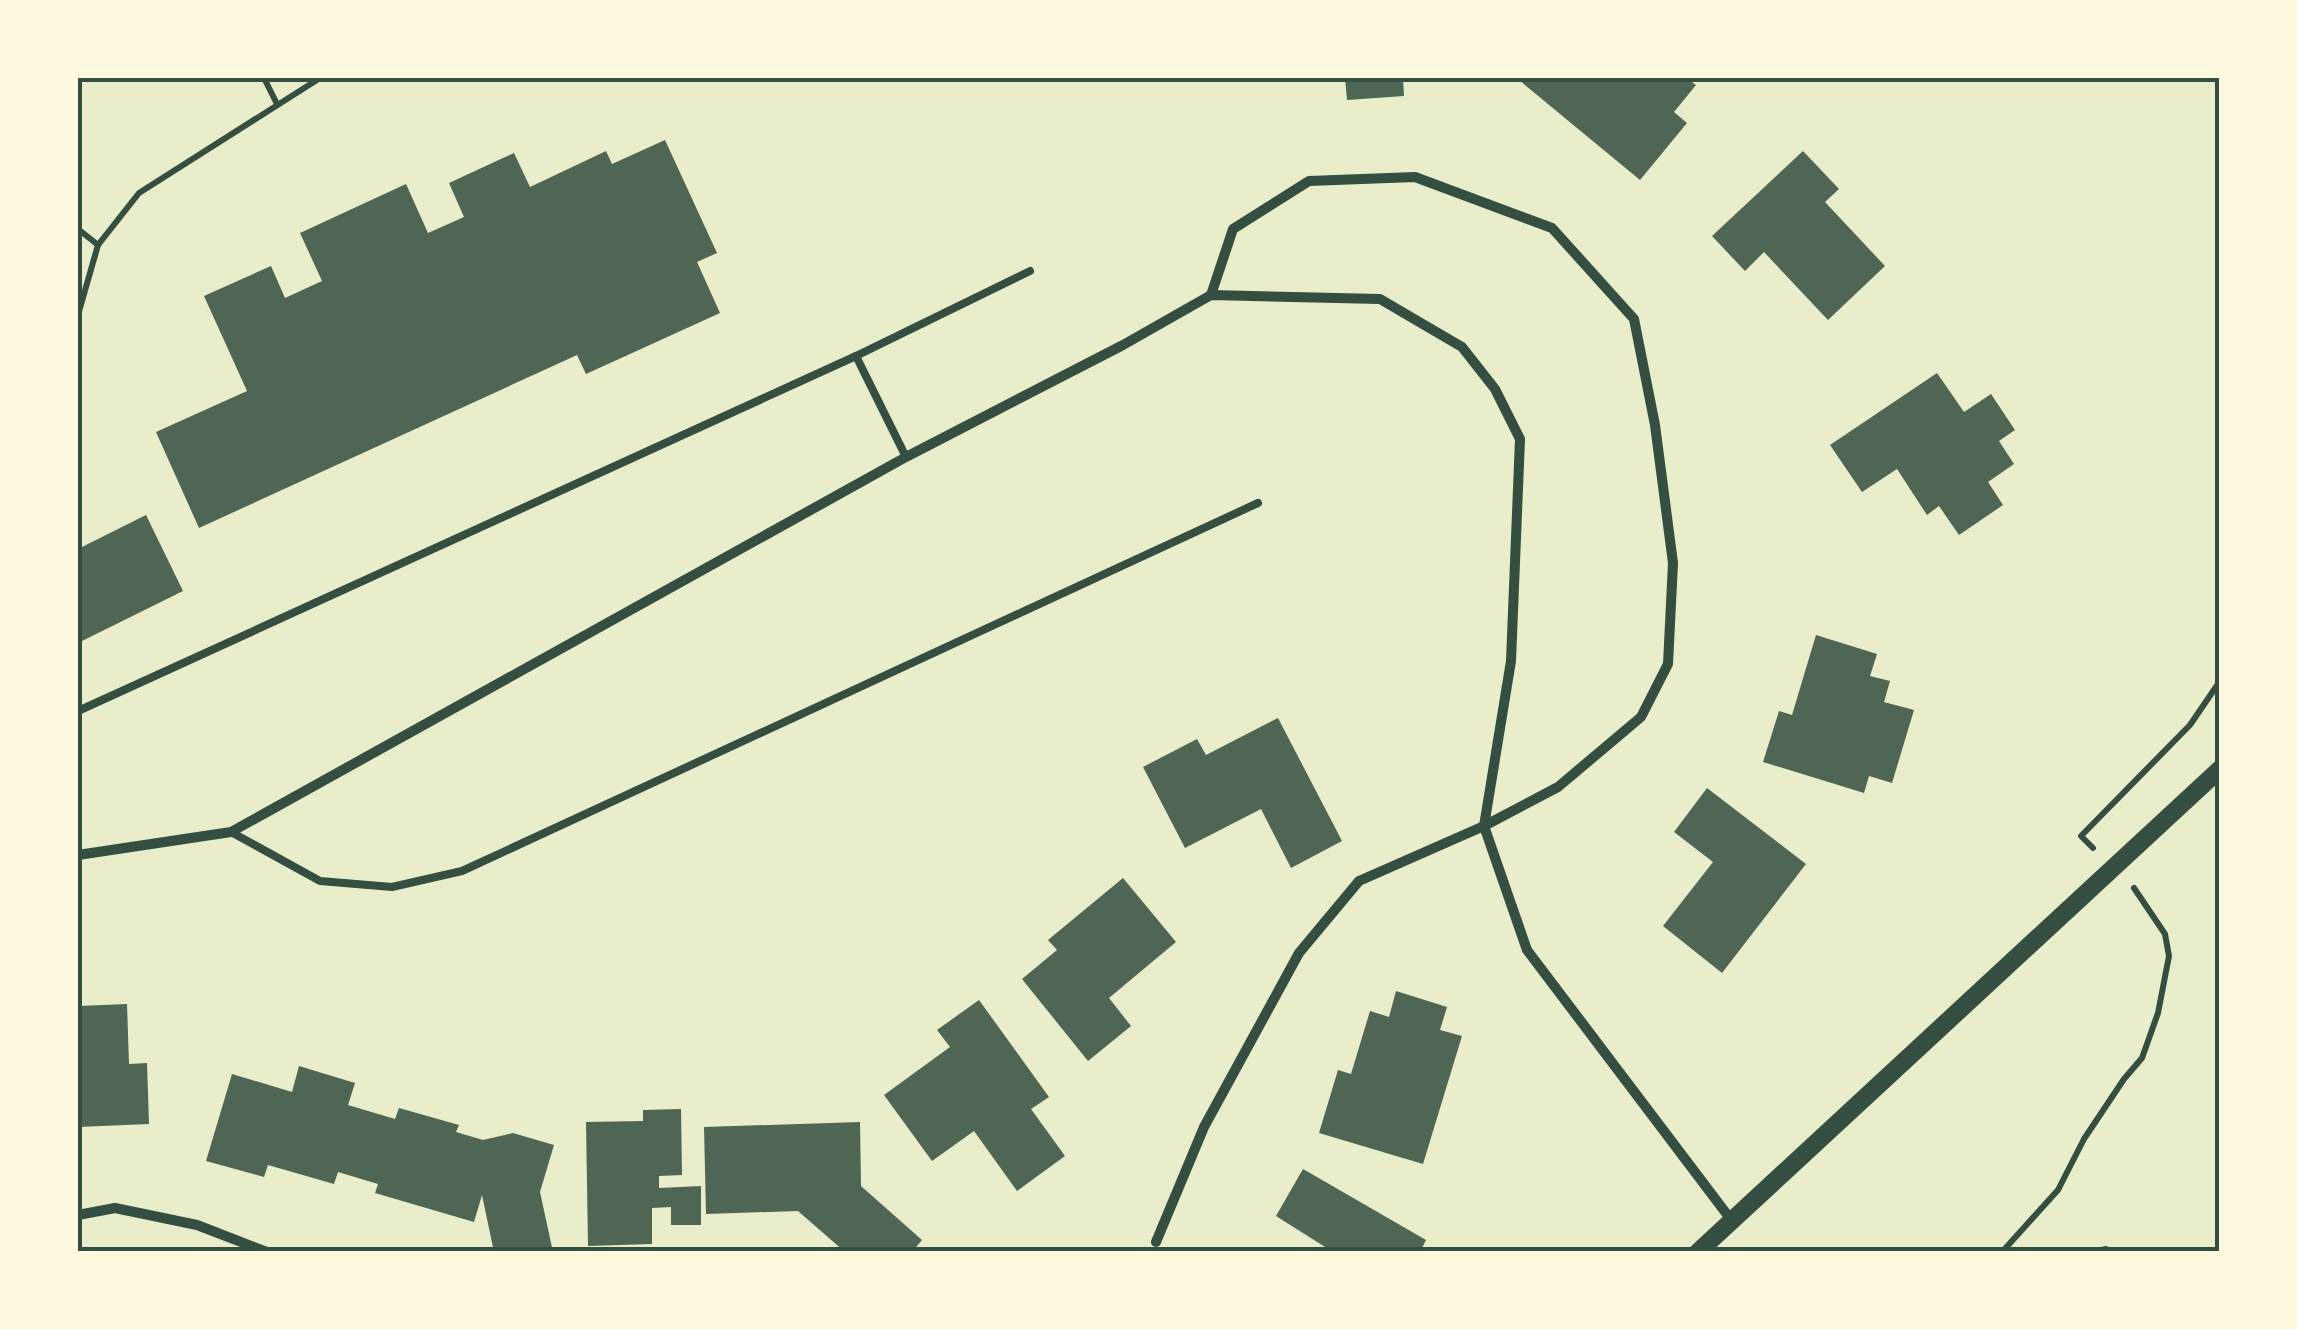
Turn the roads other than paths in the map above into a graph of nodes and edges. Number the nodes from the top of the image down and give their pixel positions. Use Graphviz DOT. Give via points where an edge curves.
graph roads {
  1 [pos="1030,271"];
  2 [pos="1212,295"];
  3 [pos="856,356"];
  4 [pos="906,457"];
  5 [pos="1258,503"];
  6 [pos="78,711"];
  7 [pos="2220,769"];
  8 [pos="1484,826"];
  9 [pos="231,832"];
  10 [pos="78,854"];
  11 [pos="78,1215"];
  12 [pos="1732,1221"];
  13 [pos="1156,1242"];
  14 [pos="267,1252"];
  15 [pos="1698,1252"];
  1 -- 3 [label="lane"];
  2 -- 4 [label="street"];
  2 -- 8 [label="street" via="1380,299 1462,347 1495,389 1520,439 1511,661"];
  2 -- 8 [label="street" via="1233,229 1309,181 1414,177 1552,228 1634,319 1673,563 1668,664 1641,717 1558,787"];
  3 -- 4 [label="lane"];
  3 -- 6 [label="lane"];
  4 -- 9 [label="street"];
  5 -- 9 [label="lane" via="462,872 392,887 320,881"];
  7 -- 12 [label="street"];
  8 -- 12 [label="street" via="1527,950"];
  8 -- 13 [label="street" via="1359,881 1298,953 1204,1127"];
  9 -- 10 [label="street"];
  11 -- 14 [label="street" via="115,1208 197,1225"];
  12 -- 15 [label="street"];
}
